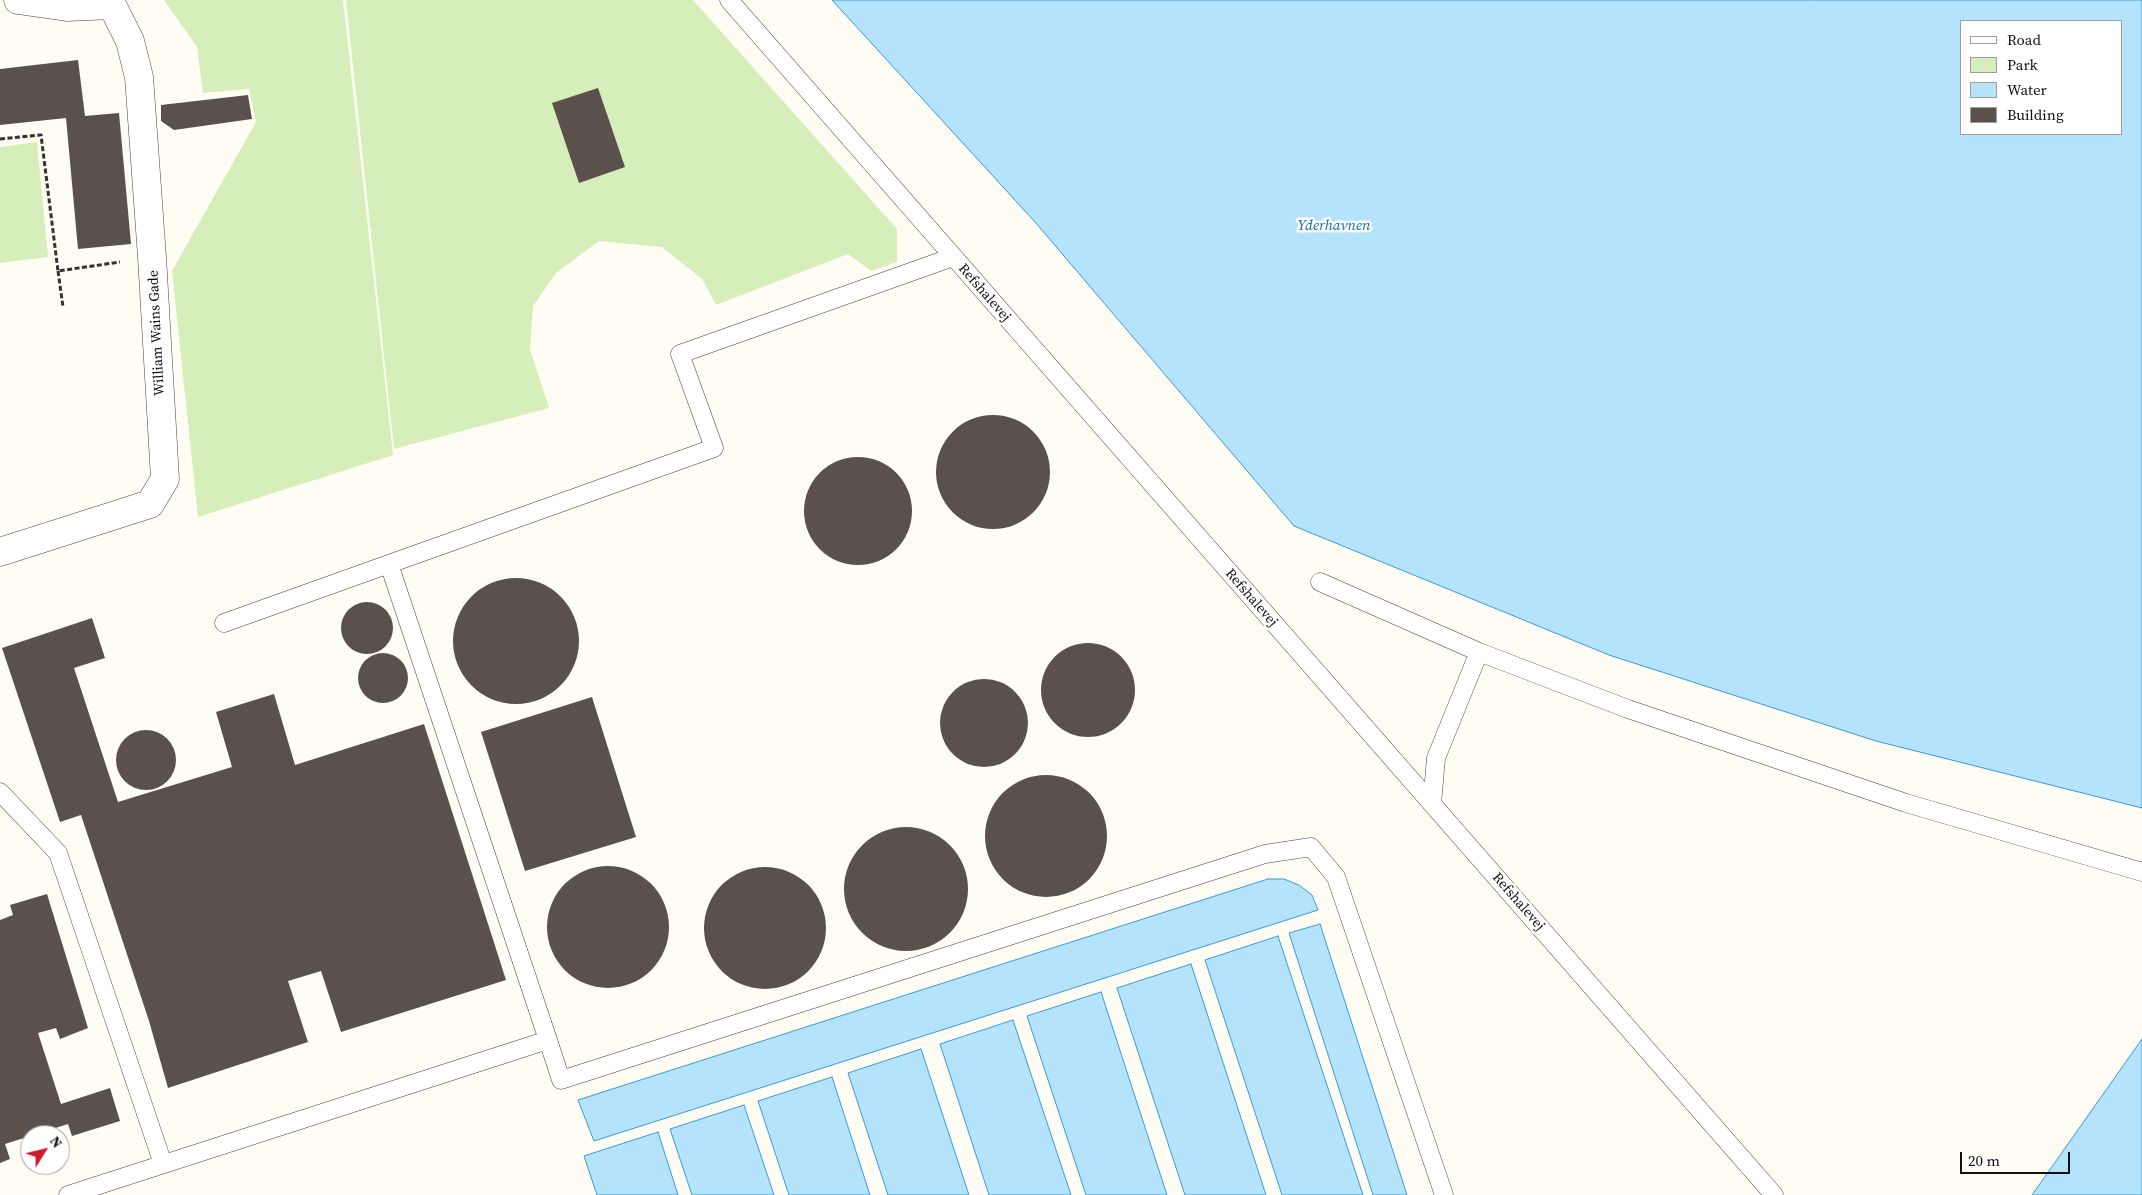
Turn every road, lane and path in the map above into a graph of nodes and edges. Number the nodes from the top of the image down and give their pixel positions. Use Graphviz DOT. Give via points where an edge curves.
graph roads {
  1 [pos="18,0"];
  2 [pos="729,0"];
  3 [pos="112,2"];
  4 [pos="0,139"];
  5 [pos="152,257"];
  6 [pos="953,257"];
  7 [pos="58,271"];
  8 [pos="63,307"];
  9 [pos="0,552"];
  10 [pos="388,564"];
  11 [pos="1320,582"];
  12 [pos="224,623"];
  13 [pos="1479,652"];
  14 [pos="0,792"];
  15 [pos="1432,804"];
  16 [pos="2142,872"];
  17 [pos="548,1040"];
  18 [pos="163,1164"];
  19 [pos="68,1195"];
  20 [pos="1444,1195"];
  21 [pos="1774,1195"];
  1 -- 3 [label="street, William Wains Gade" via="67,7"];
  2 -- 6 [label="lane, Refshalevej"];
  3 -- 5 [label="street, William Wains Gade" via="130,41 139,77"];
  4 -- 7 [label="path" via="41,135"];
  5 -- 7 [label="path"];
  5 -- 9 [label="street, William Wains Gade" via="166,479 150,504"];
  6 -- 10 [label="lane" via="680,354 714,448"];
  6 -- 15 [label="lane, Refshalevej"];
  7 -- 8 [label="path"];
  10 -- 12 [label="lane"];
  10 -- 17 [label="lane"];
  11 -- 13 [label="lane"];
  13 -- 15 [label="lane" via="1436,758"];
  13 -- 16 [label="lane" via="1628,709 1906,803"];
  14 -- 18 [label="lane" via="58,853"];
  15 -- 21 [label="lane, Refshalevej"];
  17 -- 18 [label="lane"];
  17 -- 20 [label="lane" via="561,1080 1265,854 1310,848 1336,877"];
  18 -- 19 [label="lane"];
}
